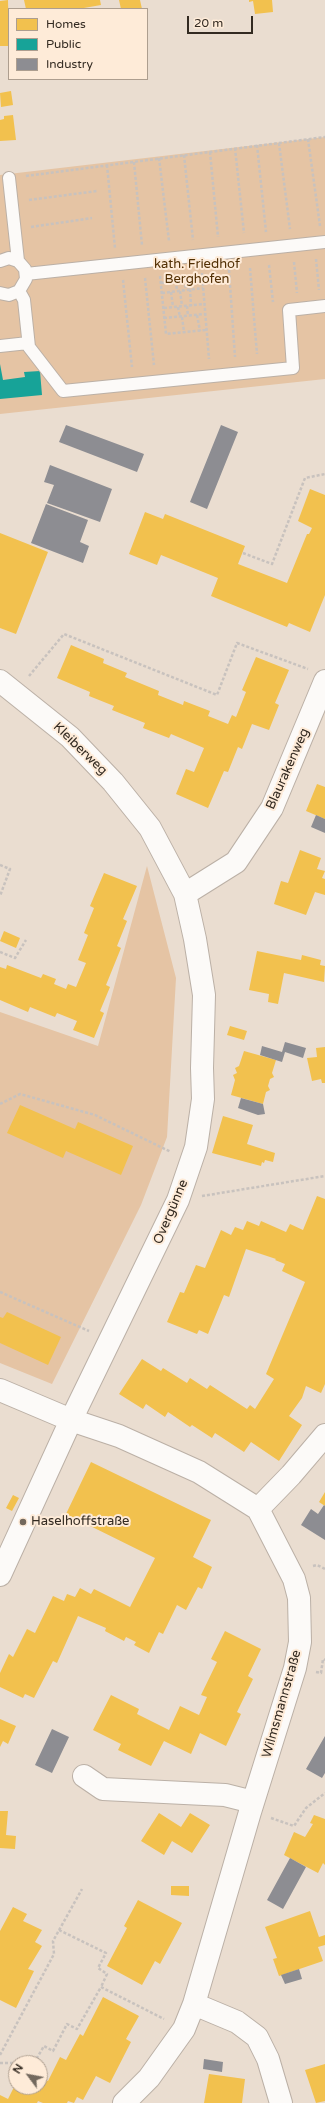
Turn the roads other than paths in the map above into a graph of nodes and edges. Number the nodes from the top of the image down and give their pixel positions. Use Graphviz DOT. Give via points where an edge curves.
graph roads {
  1 [pos="9,178"];
  2 [pos="320,243"];
  3 [pos="0,260"];
  4 [pos="18,261"];
  5 [pos="26,274"];
  6 [pos="19,291"];
  7 [pos="0,293"];
  8 [pos="323,306"];
  9 [pos="28,343"];
  10 [pos="0,346"];
  11 [pos="325,681"];
  12 [pos="8,687"];
  13 [pos="150,828"];
  14 [pos="185,894"];
  15 [pos="0,1390"];
  16 [pos="71,1420"];
  17 [pos="325,1435"];
  18 [pos="258,1508"];
  19 [pos="0,1575"];
  20 [pos="84,1776"];
  21 [pos="260,1810"];
  22 [pos="194,2004"];
  23 [pos="124,2103"];
  24 [pos="281,2103"];
  1 -- 4 [label="lane"];
  2 -- 5 [label="lane"];
  3 -- 4 [label="lane" via="9,258"];
  4 -- 5 [label="lane"];
  5 -- 6 [label="lane" via="25,284"];
  6 -- 7 [label="lane" via="9,295"];
  6 -- 9 [label="lane" via="24,300"];
  8 -- 9 [label="lane" via="289,310 293,368 63,391"];
  9 -- 10 [label="lane"];
  11 -- 14 [label="street, Blaurakenweg" via="272,808 236,862"];
  12 -- 13 [label="street, Kleiberweg" via="70,737 113,782"];
  13 -- 14 [label="street, Overgünne"];
  14 -- 16 [label="street, Overgünne" via="204,995 203,1099 196,1147 178,1200"];
  15 -- 16 [label="street"];
  16 -- 18 [label="street" via="119,1436 199,1472"];
  16 -- 19 [label="street, Overgünne"];
  17 -- 18 [label="street"];
  18 -- 21 [label="street, Wilmsmannstraße" via="294,1579 300,1598 301,1620 295,1668"];
  20 -- 21 [label="street" via="103,1789 225,1795"];
  21 -- 22 [label="street, Wilmsmannstraße"];
  22 -- 23 [label="street, Wilmsmannstraße" via="184,2029 149,2078"];
  22 -- 24 [label="street" via="237,2022 257,2037 268,2059"];
}
